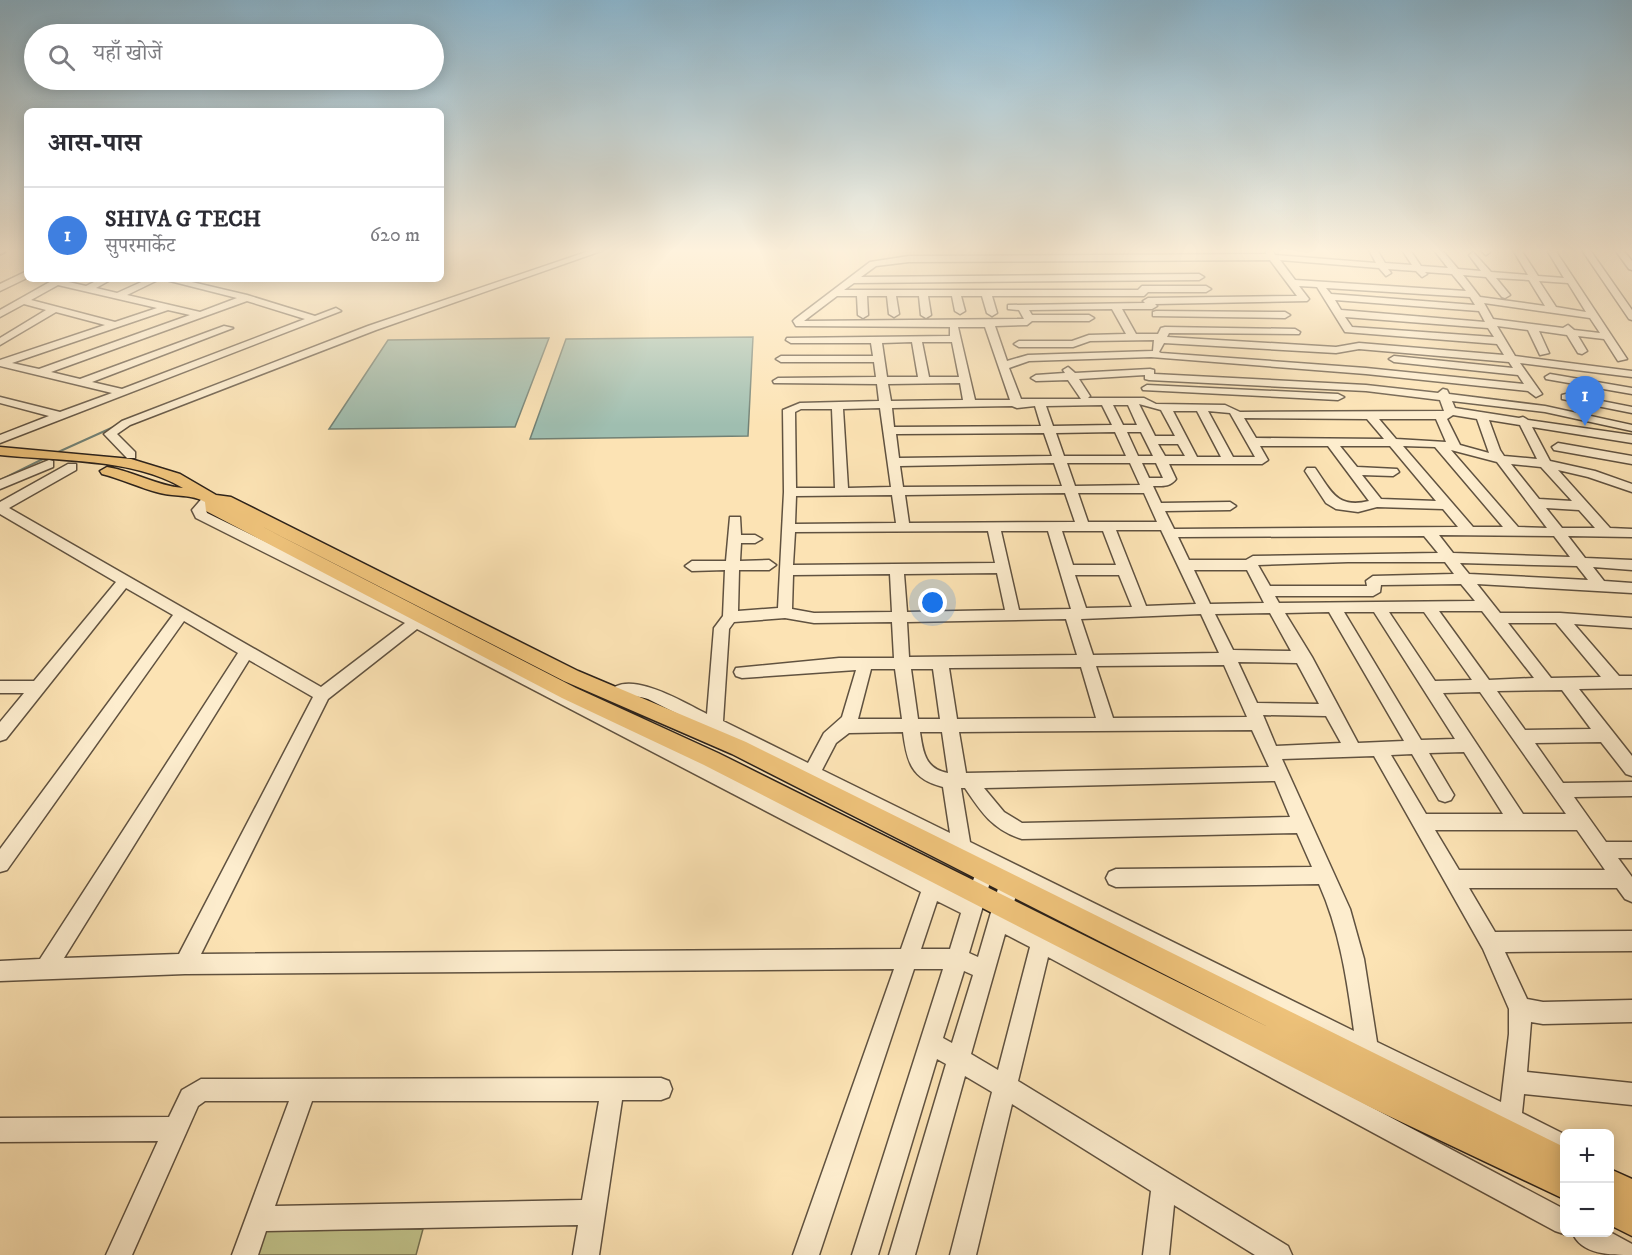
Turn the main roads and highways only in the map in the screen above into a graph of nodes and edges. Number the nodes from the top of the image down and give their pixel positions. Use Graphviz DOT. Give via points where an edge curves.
graph roads {
  1 [pos="0,444"];
  2 [pos="0,451"];
  3 [pos="0,459"];
  4 [pos="47,459"];
  5 [pos="71,459"];
  6 [pos="207,496"];
  7 [pos="636,713"];
  8 [pos="1004,904"];
  9 [pos="1560,1159"];
  10 [pos="1560,1183"];
  11 [pos="1614,1186"];
  12 [pos="1632,1195"];
  13 [pos="1614,1211"];
  14 [pos="1632,1221"];
  1 -- 4 [label="main road"];
  2 -- 6 [label="main road" via="131,463 177,478"];
  3 -- 4 [label="main road"];
  4 -- 5 [label="main road"];
  5 -- 6 [label="main road" via="123,472 172,493"];
  5 -- 6 [label="main road" via="130,455 161,461 197,478"];
  6 -- 7 [label="main road" via="226,500 571,676 615,694"];
  6 -- 7 [label="main road" via="212,508 569,693"];
  7 -- 8 [label="main road"];
  8 -- 9 [label="main road" via="1510,1126"];
  8 -- 10 [label="main road" via="1371,1092"];
  11 -- 12 [label="main road"];
  13 -- 14 [label="main road"];
}
